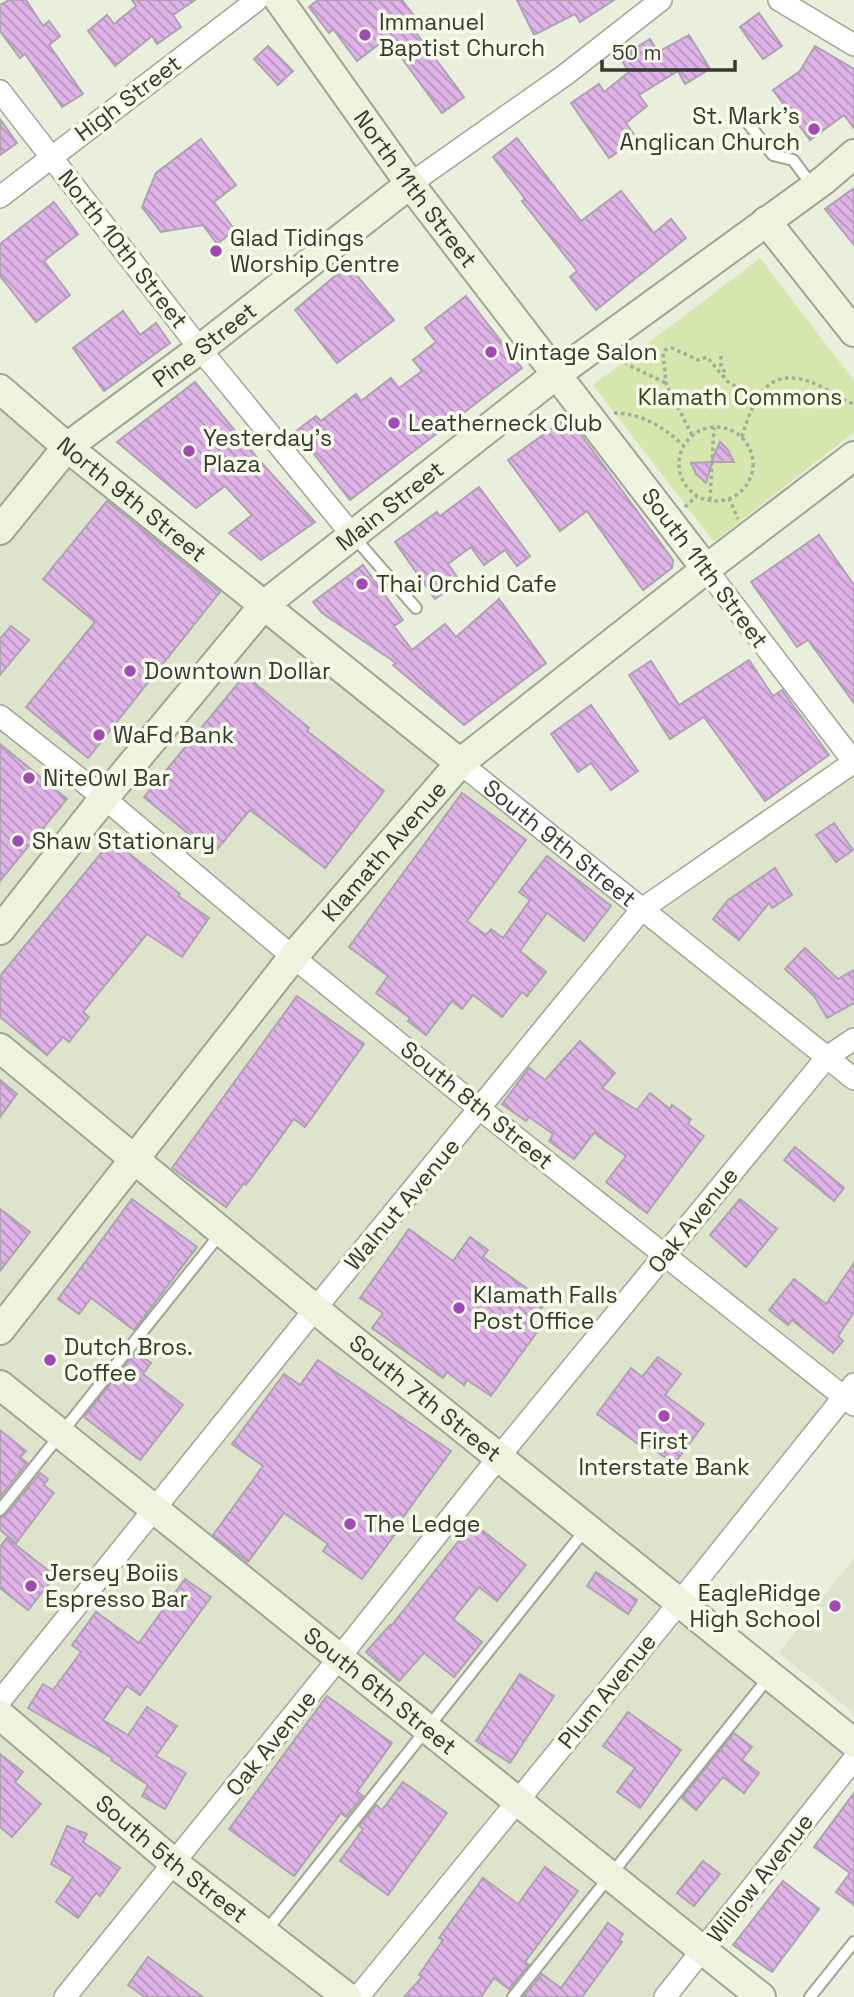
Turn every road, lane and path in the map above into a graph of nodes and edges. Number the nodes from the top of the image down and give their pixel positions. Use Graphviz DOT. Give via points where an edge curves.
graph roads {
  1 [pos="257,0"];
  2 [pos="279,0"];
  3 [pos="661,0"];
  4 [pos="779,0"];
  5 [pos="854,45"];
  6 [pos="0,91"];
  7 [pos="744,118"];
  8 [pos="51,156"];
  9 [pos="853,157"];
  10 [pos="410,184"];
  11 [pos="814,188"];
  12 [pos="0,197"];
  13 [pos="766,221"];
  14 [pos="854,332"];
  15 [pos="200,349"];
  16 [pos="721,356"];
  17 [pos="619,358"];
  18 [pos="557,374"];
  19 [pos="723,377"];
  20 [pos="666,383"];
  21 [pos="0,389"];
  22 [pos="756,400"];
  23 [pos="854,404"];
  24 [pos="611,413"];
  25 [pos="714,427"];
  26 [pos="692,435"];
  27 [pos="742,438"];
  28 [pos="683,445"];
  29 [pos="67,447"];
  30 [pos="854,456"];
  31 [pos="697,496"];
  32 [pos="729,498"];
  33 [pos="710,500"];
  34 [pos="684,508"];
  35 [pos="740,522"];
  36 [pos="0,530"];
  37 [pos="353,536"];
  38 [pos="706,569"];
  39 [pos="264,605"];
  40 [pos="416,608"];
  41 [pos="0,716"];
  42 [pos="460,762"];
  43 [pos="854,762"];
  44 [pos="104,798"];
  45 [pos="642,909"];
  46 [pos="0,930"];
  47 [pos="293,957"];
  48 [pos="854,1039"];
  49 [pos="0,1048"];
  50 [pos="827,1057"];
  51 [pos="854,1079"];
  52 [pos="480,1108"];
  53 [pos="133,1160"];
  54 [pos="221,1232"];
  55 [pos="665,1253"];
  56 [pos="315,1309"];
  57 [pos="0,1329"];
  58 [pos="0,1385"];
  59 [pos="850,1395"];
  60 [pos="61,1434"];
  61 [pos="498,1458"];
  62 [pos="0,1510"];
  63 [pos="155,1510"];
  64 [pos="587,1529"];
  65 [pos="679,1603"];
  66 [pos="339,1658"];
  67 [pos="770,1676"];
  68 [pos="0,1701"];
  69 [pos="0,1715"];
  70 [pos="427,1729"];
  71 [pos="854,1743"];
  72 [pos="854,1759"];
  73 [pos="517,1801"];
  74 [pos="174,1863"];
  75 [pos="610,1876"];
  76 [pos="265,1934"];
  77 [pos="854,1942"];
  78 [pos="702,1950"];
  79 [pos="65,1997"];
  80 [pos="346,1997"];
  81 [pos="358,1997"];
  82 [pos="513,1997"];
  83 [pos="665,1997"];
  84 [pos="761,1997"];
  85 [pos="810,1997"];
  1 -- 8 [label="street, High Street"];
  2 -- 10 [label="main road, North 11th Street"];
  3 -- 10 [label="street, Pine Street" via="565,75"];
  4 -- 5 [label="street"];
  6 -- 8 [label="street, North 10th Street"];
  7 -- 11 [label="lane" via="773,155 793,160"];
  8 -- 12 [label="street, High Street"];
  8 -- 15 [label="street, North 10th Street"];
  9 -- 11 [label="main road, Main Street"];
  10 -- 15 [label="main road, Pine Street"];
  10 -- 18 [label="main road, North 11th Street"];
  11 -- 13 [label="main road, Main Street"];
  13 -- 14 [label="main road"];
  13 -- 18 [label="main road, Main Street"];
  15 -- 29 [label="main road, Pine Street"];
  15 -- 37 [label="street, North 10th Street"];
  16 -- 19 [label="path"];
  17 -- 20 [label="path"];
  18 -- 37 [label="main road, Main Street"];
  18 -- 38 [label="main road, South 11th Street"];
  19 -- 20 [label="path" via="707,357 698,360 669,348 663,353"];
  19 -- 22 [label="path"];
  20 -- 26 [label="path"];
  21 -- 29 [label="main road, North 9th Street"];
  22 -- 23 [label="path" via="763,388 779,379 800,378"];
  22 -- 27 [label="path"];
  24 -- 28 [label="path" via="653,421"];
  25 -- 26 [label="path"];
  25 -- 27 [label="path"];
  25 -- 33 [label="path"];
  26 -- 28 [label="path"];
  27 -- 32 [label="path" via="752,454 752,473 742,490"];
  28 -- 31 [label="path" via="680,474"];
  29 -- 36 [label="main road, Pine Street"];
  29 -- 39 [label="main road, North 9th Street"];
  30 -- 38 [label="main road, Klamath Avenue"];
  31 -- 33 [label="path"];
  31 -- 34 [label="path"];
  32 -- 33 [label="path"];
  32 -- 35 [label="path"];
  37 -- 39 [label="main road, Main Street"];
  37 -- 40 [label="lane"];
  38 -- 42 [label="main road, Klamath Avenue"];
  38 -- 43 [label="street, South 11th Street"];
  39 -- 42 [label="main road, South 9th Street"];
  39 -- 44 [label="main road, Main Street"];
  41 -- 44 [label="street, South 8th Street"];
  42 -- 45 [label="street, South 9th Street"];
  42 -- 47 [label="main road, Klamath Avenue"];
  43 -- 45 [label="street, Walnut Avenue"];
  44 -- 46 [label="main road, Main Street"];
  44 -- 47 [label="street, South 8th Street"];
  45 -- 50 [label="street, South 9th Street"];
  45 -- 52 [label="street, Walnut Avenue"];
  47 -- 52 [label="street, South 8th Street"];
  47 -- 53 [label="main road, Klamath Avenue"];
  48 -- 50 [label="street, Oak Avenue"];
  49 -- 53 [label="main road, South 7th Street"];
  50 -- 51 [label="street, South 9th Street"];
  50 -- 55 [label="street, Oak Avenue"];
  52 -- 55 [label="street, South 8th Street"];
  52 -- 56 [label="street, Walnut Avenue"];
  53 -- 54 [label="main road, South 7th Street"];
  53 -- 57 [label="main road, Klamath Avenue"];
  54 -- 56 [label="main road, South 7th Street"];
  54 -- 60 [label="lane"];
  55 -- 59 [label="street, South 8th Street"];
  55 -- 61 [label="street, Oak Avenue"];
  56 -- 61 [label="main road, South 7th Street"];
  56 -- 63 [label="street, Walnut Avenue"];
  58 -- 60 [label="main road, South 6th Street"];
  59 -- 65 [label="street, Plum Avenue"];
  60 -- 62 [label="lane"];
  60 -- 63 [label="main road, South 6th Street"];
  61 -- 64 [label="main road, South 7th Street"];
  61 -- 66 [label="street, Oak Avenue"];
  63 -- 66 [label="main road, South 6th Street"];
  63 -- 68 [label="street, Walnut Avenue"];
  64 -- 65 [label="main road, South 7th Street"];
  64 -- 70 [label="lane"];
  65 -- 67 [label="main road, South 7th Street"];
  65 -- 73 [label="street, Plum Avenue"];
  66 -- 70 [label="main road, South 6th Street"];
  66 -- 74 [label="street, Oak Avenue"];
  67 -- 71 [label="main road, South 7th Street"];
  67 -- 75 [label="lane"];
  69 -- 74 [label="main road, South 5th Street"];
  70 -- 73 [label="main road, South 6th Street"];
  70 -- 76 [label="lane"];
  72 -- 78 [label="street, Willow Avenue"];
  73 -- 75 [label="main road, South 6th Street"];
  73 -- 81 [label="street, Plum Avenue"];
  74 -- 76 [label="main road, South 5th Street"];
  74 -- 79 [label="street, Oak Avenue"];
  75 -- 78 [label="main road, South 6th Street"];
  75 -- 82 [label="lane"];
  76 -- 80 [label="main road, South 5th Street"];
  77 -- 85 [label="lane"];
  78 -- 83 [label="street, Willow Avenue"];
  78 -- 84 [label="main road, South 6th Street"];
}
